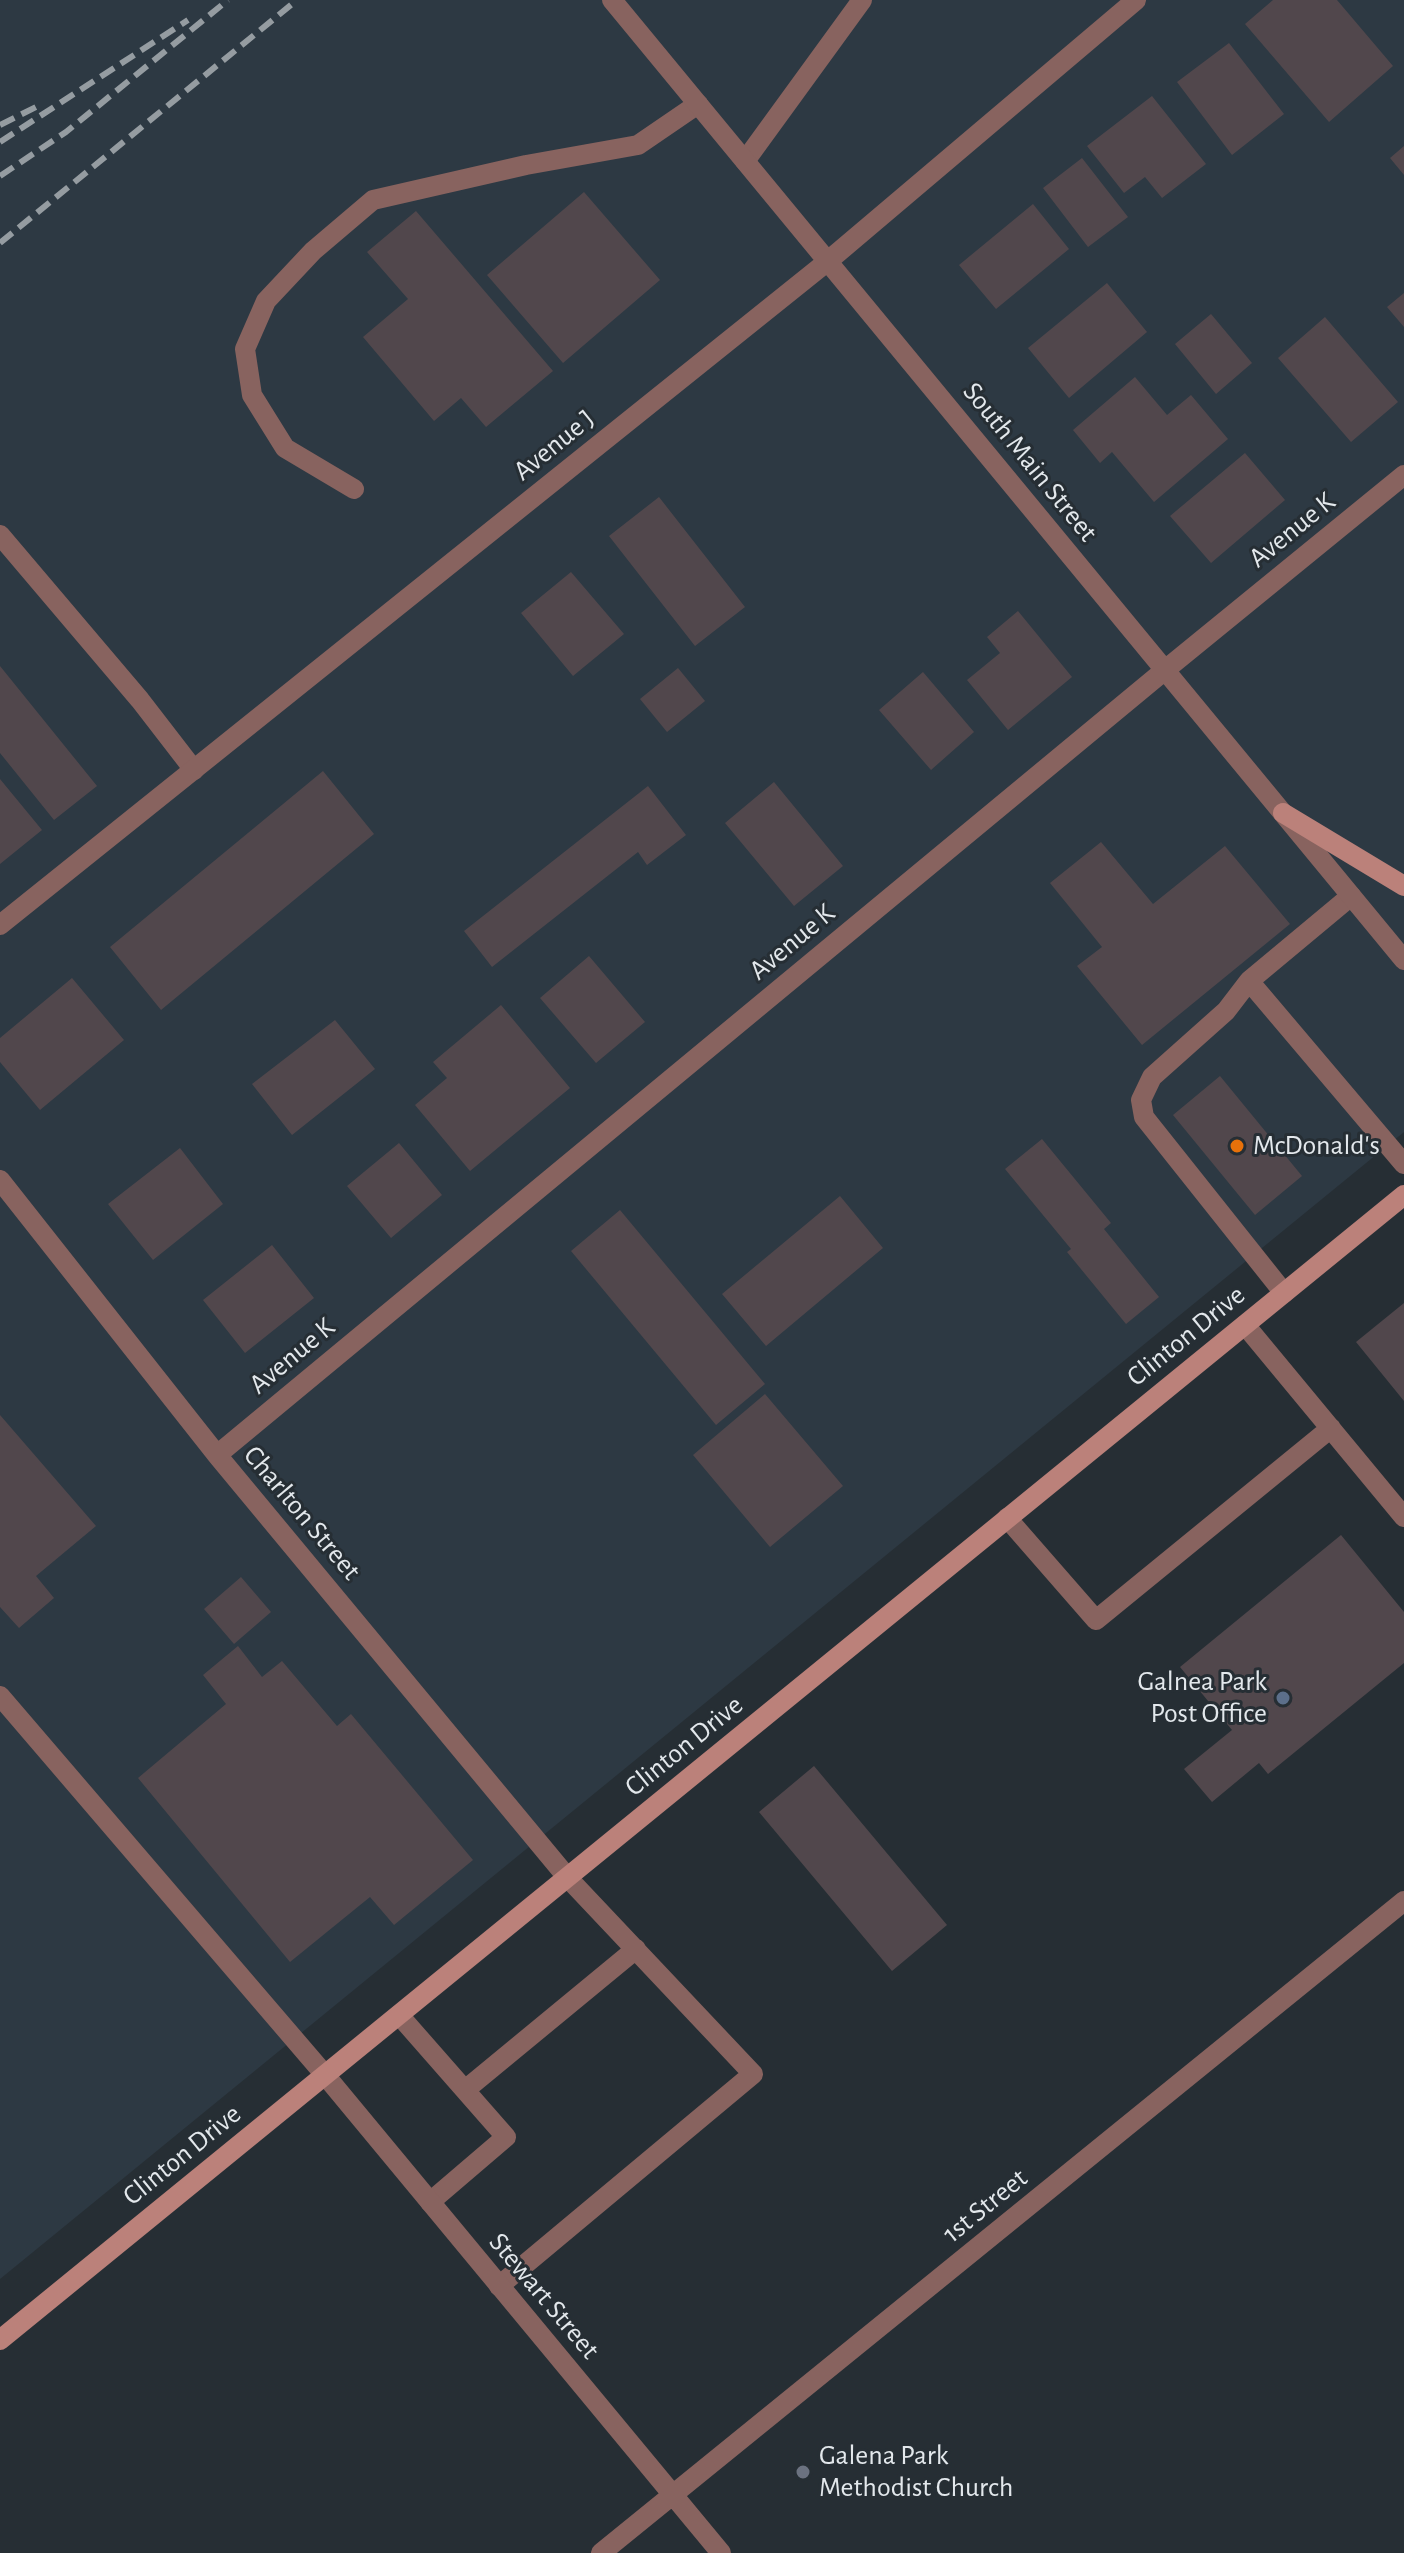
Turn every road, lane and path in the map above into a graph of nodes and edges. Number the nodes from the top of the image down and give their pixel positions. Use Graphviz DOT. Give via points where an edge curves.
graph roads {
  1 [pos="612,0"];
  2 [pos="862,0"];
  3 [pos="1136,0"];
  4 [pos="698,104"];
  5 [pos="745,161"];
  6 [pos="828,261"];
  7 [pos="1404,475"];
  8 [pos="354,489"];
  9 [pos="0,535"];
  10 [pos="1165,670"];
  11 [pos="194,770"];
  12 [pos="1283,813"];
  13 [pos="1404,886"];
  14 [pos="1351,896"];
  15 [pos="3,917"];
  16 [pos="1404,960"];
  17 [pos="1249,981"];
  18 [pos="1404,1164"];
  19 [pos="0,1180"];
  20 [pos="1404,1195"];
  21 [pos="1284,1293"];
  22 [pos="1245,1325"];
  23 [pos="1331,1428"];
  24 [pos="217,1455"];
  25 [pos="1404,1517"];
  26 [pos="1007,1518"];
  27 [pos="0,1696"];
  28 [pos="567,1877"];
  29 [pos="1404,1901"];
  30 [pos="636,1949"];
  31 [pos="399,2015"];
  32 [pos="325,2075"];
  33 [pos="465,2090"];
  34 [pos="430,2202"];
  35 [pos="499,2286"];
  36 [pos="0,2340"];
  37 [pos="673,2495"];
  38 [pos="601,2553"];
  39 [pos="721,2553"];
  1 -- 4 [label="street, South Main Street"];
  2 -- 5 [label="street"];
  3 -- 6 [label="street, Avenue J"];
  4 -- 5 [label="street, South Main Street"];
  4 -- 8 [label="street" via="638,145 373,200 313,251 266,301 245,349 252,395 285,448"];
  5 -- 6 [label="street, South Main Street"];
  6 -- 10 [label="street, South Main Street"];
  6 -- 11 [label="street, Avenue J"];
  7 -- 10 [label="street, Avenue K"];
  9 -- 11 [label="street"];
  10 -- 12 [label="street, South Main Street"];
  10 -- 24 [label="street, Avenue K"];
  11 -- 15 [label="street, Avenue J"];
  12 -- 13 [label="main road"];
  12 -- 14 [label="street, South Main Street"];
  14 -- 16 [label="street, South Main Street"];
  14 -- 17 [label="street"];
  17 -- 18 [label="street"];
  17 -- 21 [label="street" via="1226,1011 1152,1077 1141,1100 1144,1117 1163,1144"];
  19 -- 24 [label="street, Charlton Street"];
  20 -- 21 [label="main road, Clinton Drive"];
  21 -- 22 [label="main road, Clinton Drive"];
  22 -- 23 [label="street"];
  22 -- 26 [label="main road, Clinton Drive"];
  23 -- 25 [label="street"];
  23 -- 26 [label="street" via="1096,1620"];
  24 -- 28 [label="street, Charlton Street"];
  26 -- 28 [label="main road, Clinton Drive"];
  27 -- 32 [label="street, Stewart Street"];
  28 -- 30 [label="street, Charlton Street"];
  28 -- 31 [label="main road, Clinton Drive"];
  29 -- 37 [label="street, 1st Street"];
  30 -- 33 [label="street"];
  30 -- 35 [label="street, Charlton Street" via="753,2074"];
  31 -- 32 [label="main road, Clinton Drive"];
  31 -- 33 [label="street"];
  32 -- 34 [label="street, Stewart Street"];
  32 -- 36 [label="main road, Clinton Drive"];
  33 -- 34 [label="street" via="506,2137"];
  34 -- 35 [label="street, Stewart Street"];
  35 -- 37 [label="street, Stewart Street"];
  37 -- 38 [label="street, 1st Street"];
  37 -- 39 [label="street, Stewart Street"];
}
